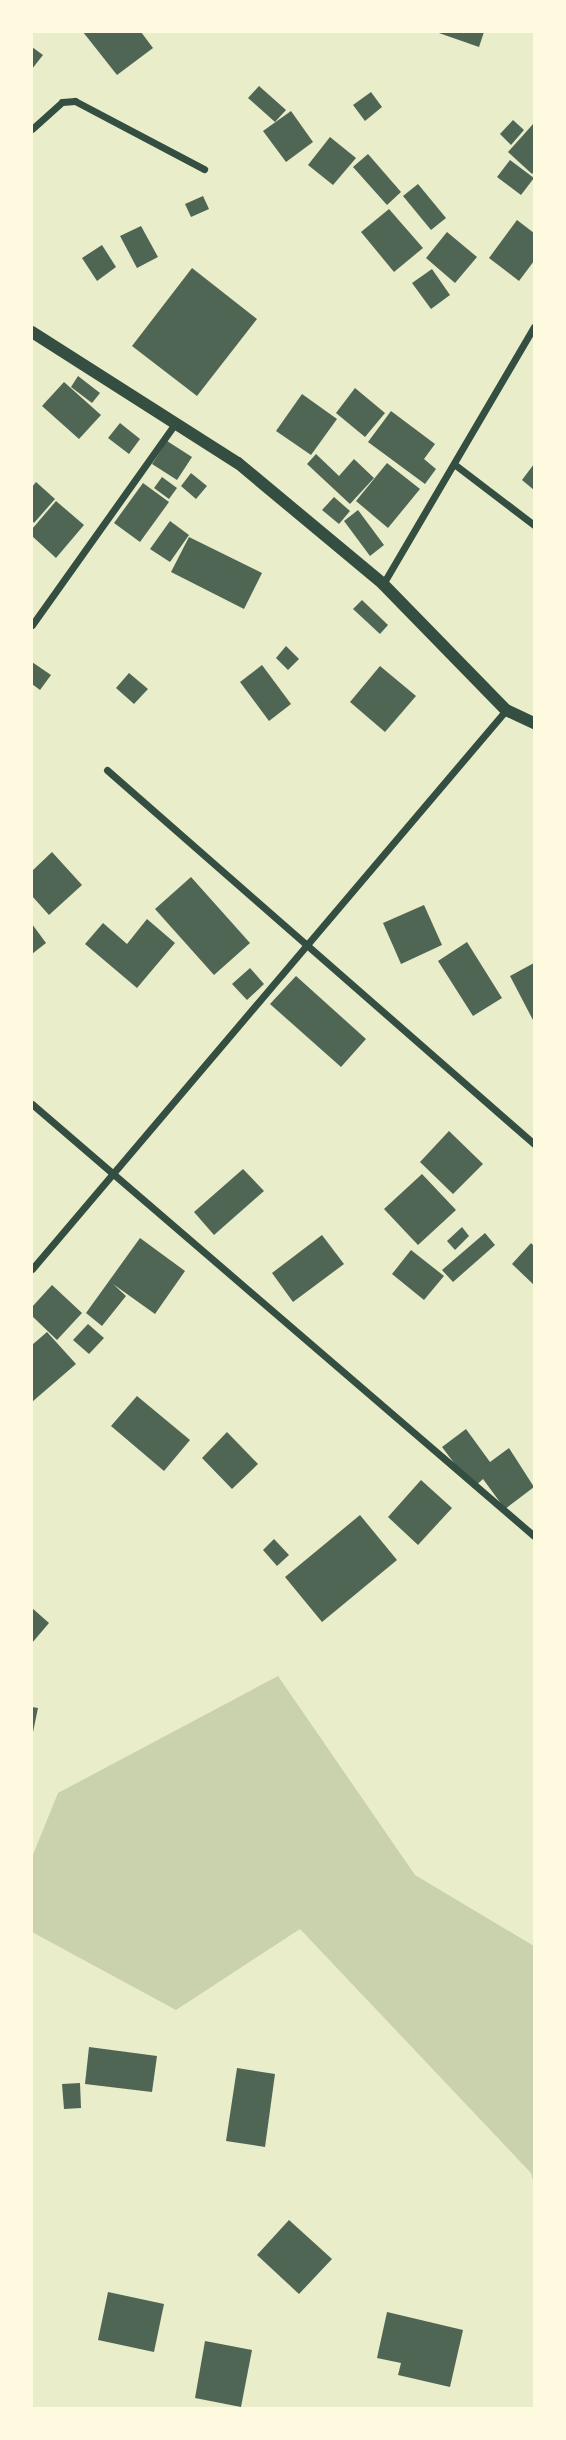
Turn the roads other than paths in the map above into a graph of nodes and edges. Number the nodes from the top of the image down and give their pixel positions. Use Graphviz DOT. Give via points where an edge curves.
graph roads {
  1 [pos="32,129"];
  2 [pos="205,169"];
  3 [pos="534,327"];
  4 [pos="32,332"];
  5 [pos="174,425"];
  6 [pos="454,464"];
  7 [pos="534,525"];
  8 [pos="383,584"];
  9 [pos="32,625"];
  10 [pos="506,710"];
  11 [pos="534,723"];
  12 [pos="107,769"];
  13 [pos="308,943"];
  14 [pos="32,1104"];
  15 [pos="534,1144"];
  16 [pos="113,1173"];
  17 [pos="32,1269"];
  18 [pos="534,1536"];
  1 -- 2 [label="street" via="62,102 75,102"];
  3 -- 6 [label="street"];
  4 -- 5 [label="street"];
  5 -- 8 [label="street" via="238,463"];
  5 -- 9 [label="street"];
  6 -- 7 [label="street"];
  6 -- 8 [label="street"];
  8 -- 10 [label="street"];
  10 -- 11 [label="street"];
  10 -- 13 [label="street"];
  12 -- 13 [label="street"];
  13 -- 15 [label="street"];
  13 -- 16 [label="street"];
  14 -- 16 [label="street"];
  16 -- 17 [label="street"];
  16 -- 18 [label="street"];
}
